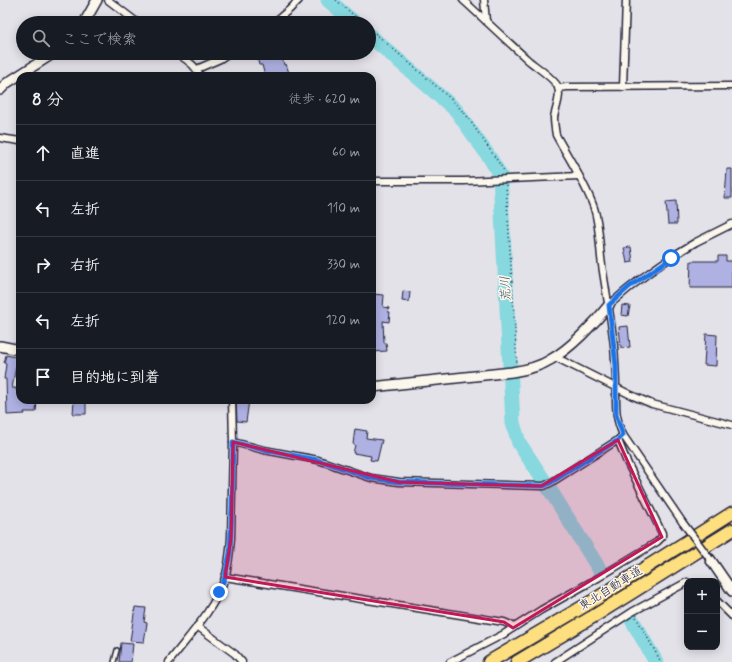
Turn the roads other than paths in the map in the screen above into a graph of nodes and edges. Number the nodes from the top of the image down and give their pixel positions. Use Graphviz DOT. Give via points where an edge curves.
graph roads {
  1 [pos="97,0"];
  2 [pos="108,0"];
  3 [pos="300,0"];
  4 [pos="463,0"];
  5 [pos="484,0"];
  6 [pos="626,0"];
  7 [pos="88,16"];
  8 [pos="129,16"];
  9 [pos="282,16"];
  10 [pos="486,21"];
  11 [pos="43,60"];
  12 [pos="186,60"];
  13 [pos="218,60"];
  14 [pos="197,69"];
  15 [pos="24,72"];
  16 [pos="198,72"];
  17 [pos="16,77"];
  18 [pos="732,86"];
  19 [pos="623,87"];
  20 [pos="558,88"];
  21 [pos="0,90"];
  22 [pos="0,138"];
  23 [pos="16,140"];
  24 [pos="579,176"];
  25 [pos="376,181"];
  26 [pos="732,224"];
  27 [pos="609,305"];
  28 [pos="0,346"];
  29 [pos="16,349"];
  30 [pos="555,358"];
  31 [pos="376,387"];
  32 [pos="616,388"];
  33 [pos="232,404"];
  34 [pos="732,425"];
  35 [pos="621,438"];
  36 [pos="233,442"];
  37 [pos="732,513"];
  38 [pos="732,530"];
  39 [pos="710,559"];
  40 [pos="225,577"];
  41 [pos="684,583"];
  42 [pos="732,591"];
  43 [pos="720,604"];
  44 [pos="732,616"];
  45 [pos="197,626"];
  46 [pos="513,628"];
  47 [pos="117,650"];
  48 [pos="172,661"];
  49 [pos="114,662"];
  50 [pos="242,662"];
  51 [pos="450,662"];
  52 [pos="489,662"];
  53 [pos="517,662"];
  54 [pos="555,662"];
  1 -- 7 [label="street"];
  2 -- 8 [label="street"];
  3 -- 9 [label="street"];
  4 -- 10 [label="street"];
  5 -- 10 [label="street"];
  6 -- 19 [label="street"];
  10 -- 20 [label="street"];
  11 -- 15 [label="street"];
  12 -- 14 [label="street"];
  13 -- 14 [label="street"];
  14 -- 16 [label="street"];
  17 -- 21 [label="street"];
  18 -- 19 [label="street"];
  19 -- 20 [label="street"];
  20 -- 24 [label="street" via="554,128"];
  22 -- 23 [label="street"];
  24 -- 25 [label="street" via="464,181"];
  24 -- 27 [label="street" via="596,215"];
  26 -- 27 [label="street" via="666,261 629,287"];
  27 -- 30 [label="street" via="594,323"];
  27 -- 32 [label="street"];
  28 -- 29 [label="street"];
  30 -- 31 [label="street" via="525,370"];
  30 -- 32 [label="street"];
  32 -- 34 [label="street" via="652,404"];
  32 -- 35 [label="street" via="616,415"];
  33 -- 36 [label="street"];
  35 -- 36 [label="street" via="544,486 399,482 370,478 318,460"];
  35 -- 39 [label="street, bridge"];
  35 -- 46 [label="street" via="626,460 662,537"];
  36 -- 40 [label="street" via="231,538"];
  37 -- 52 [label="highway, 東北自動車道" via="591,602"];
  38 -- 53 [label="highway, 東北自動車道"];
  39 -- 42 [label="street"];
  40 -- 45 [label="street" via="215,600"];
  40 -- 46 [label="street" via="504,622"];
  41 -- 54 [label="street" via="634,611"];
  43 -- 44 [label="street"];
  45 -- 48 [label="street"];
  45 -- 50 [label="street"];
  46 -- 51 [label="street"];
  47 -- 49 [label="lane"];
}
